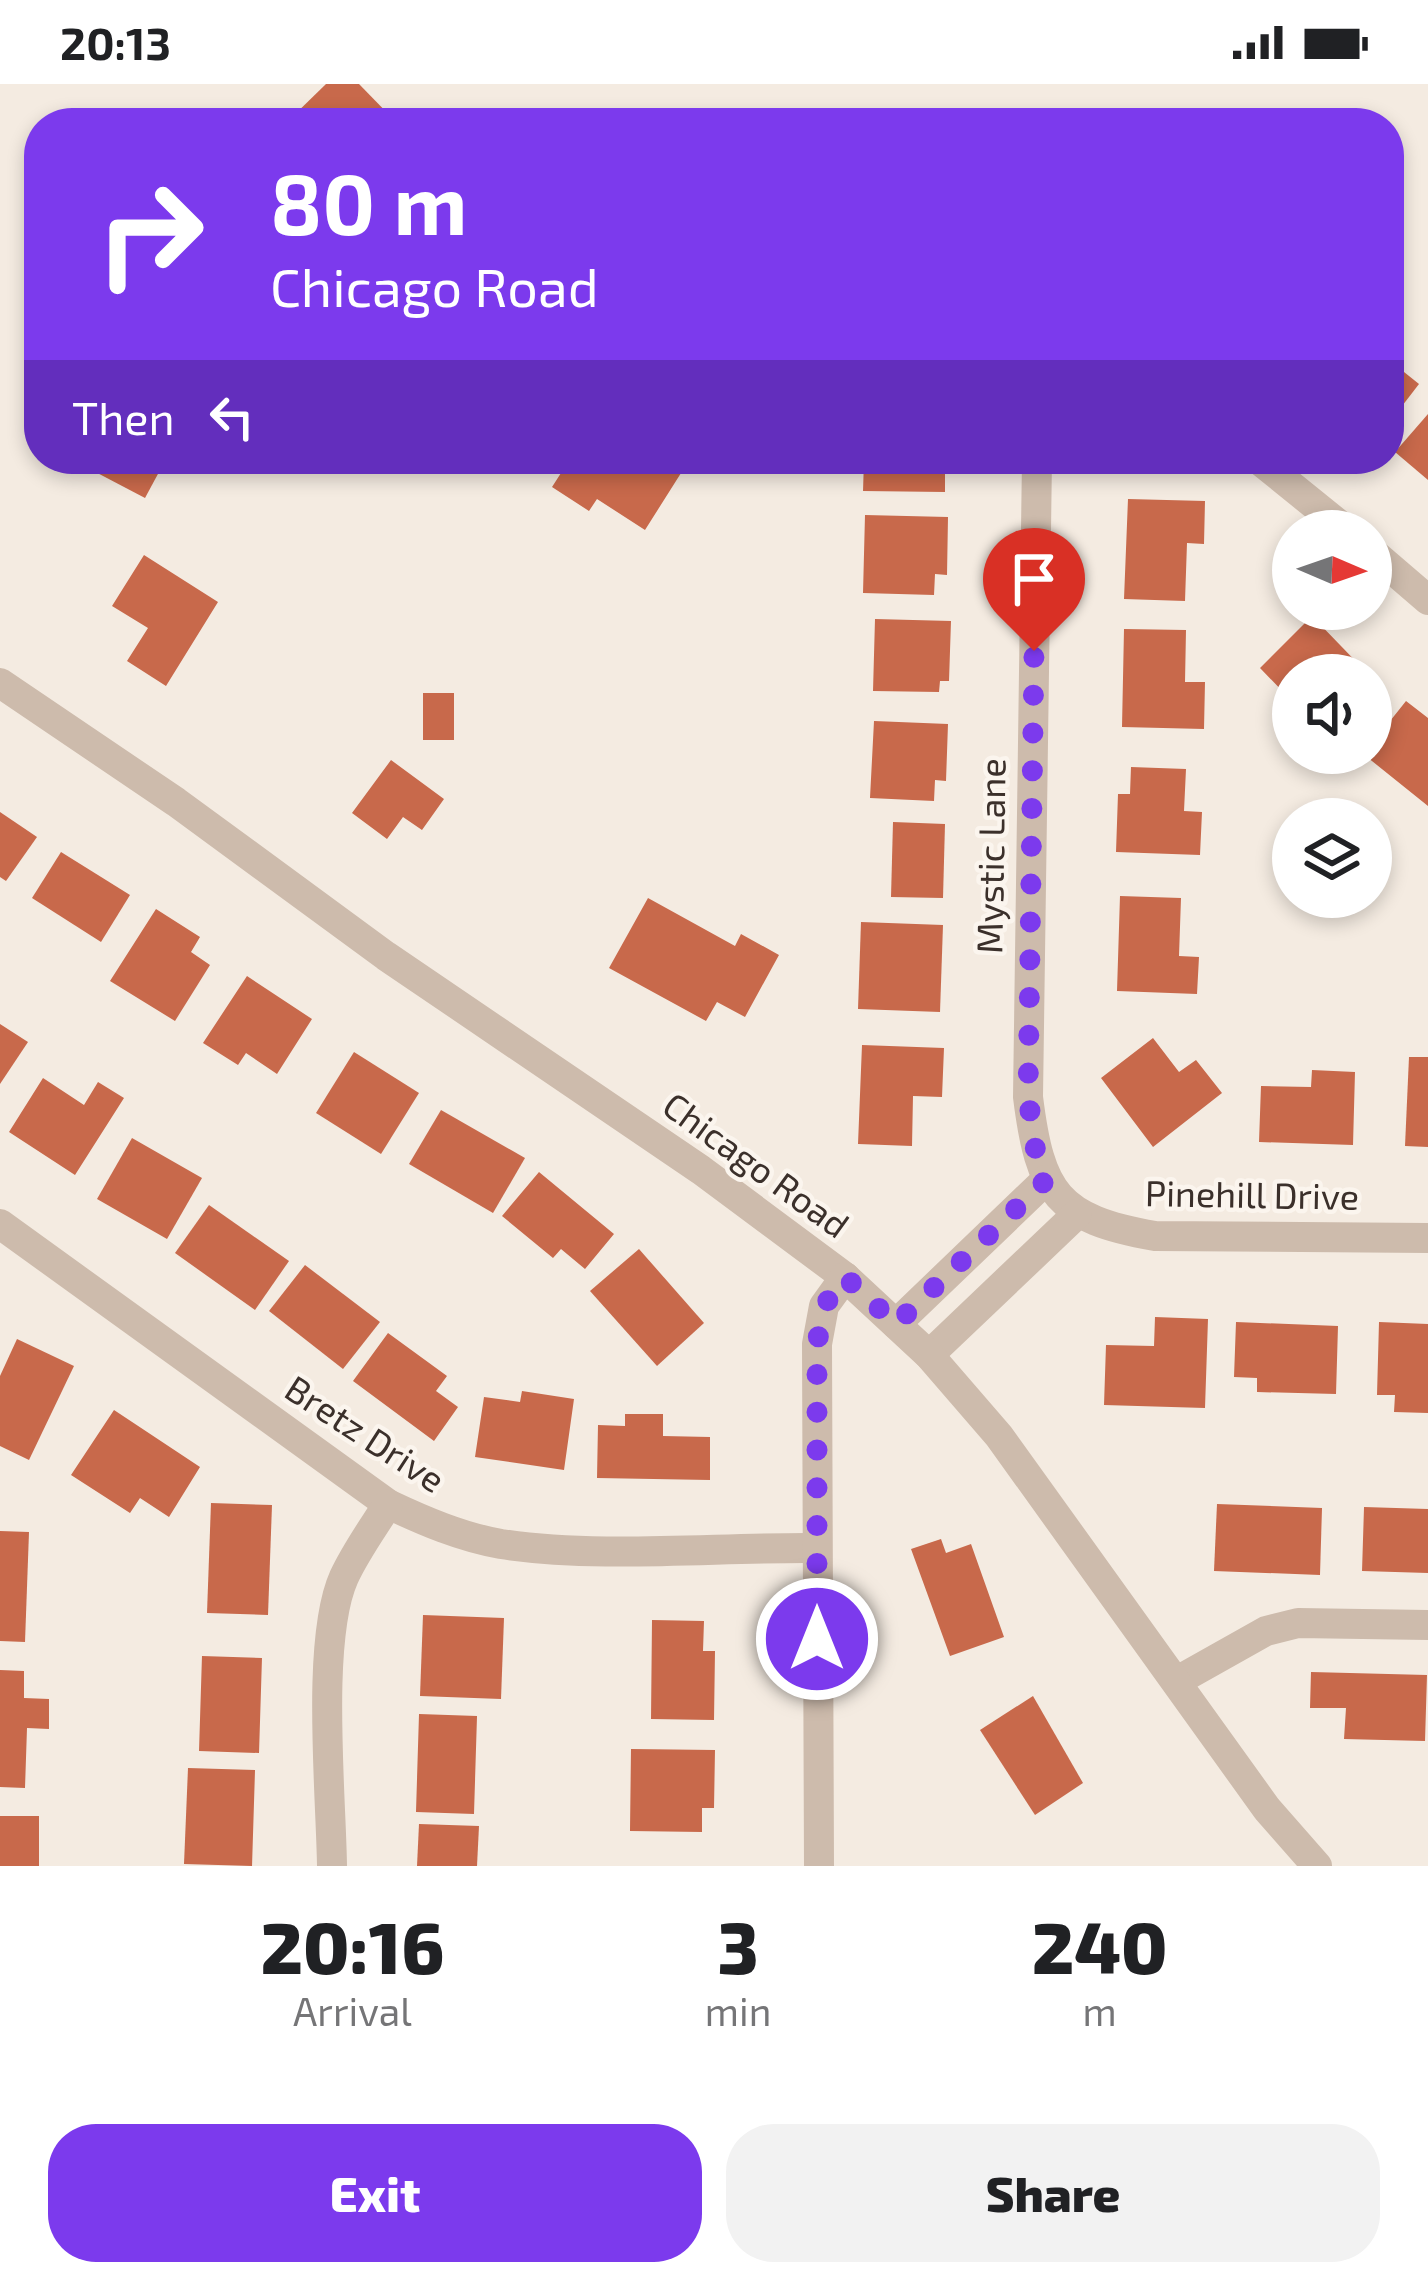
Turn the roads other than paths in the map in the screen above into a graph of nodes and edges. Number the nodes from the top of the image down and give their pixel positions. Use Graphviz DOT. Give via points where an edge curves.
graph roads {
  1 [pos="1036,474"];
  2 [pos="1277,474"];
  3 [pos="1321,510"];
  4 [pos="1392,569"];
  5 [pos="1428,600"];
  6 [pos="0,683"];
  7 [pos="1046,1180"];
  8 [pos="1077,1214"];
  9 [pos="0,1224"];
  10 [pos="1428,1238"];
  11 [pos="845,1277"];
  12 [pos="896,1324"];
  13 [pos="929,1355"];
  14 [pos="388,1504"];
  15 [pos="816,1547"];
  16 [pos="1428,1625"];
  17 [pos="1177,1681"];
  18 [pos="332,1866"];
  19 [pos="819,1866"];
  20 [pos="1317,1866"];
  1 -- 7 [label="street, Mystic Lane" via="1028,1097"];
  2 -- 3 [label="street"];
  4 -- 5 [label="street"];
  6 -- 11 [label="street, Chicago Road"];
  7 -- 8 [label="street, Pinehill Drive"];
  7 -- 12 [label="street"];
  8 -- 10 [label="street, Pinehill Drive" via="1154,1236"];
  8 -- 13 [label="street"];
  9 -- 14 [label="street, Bretz Drive"];
  11 -- 12 [label="street, Chicago Road"];
  11 -- 15 [label="street" via="824,1306 817,1344"];
  12 -- 13 [label="street, Chicago Road"];
  13 -- 17 [label="street, Chicago Road" via="999,1436"];
  14 -- 15 [label="street, Bretz Drive" via="497,1543 553,1549"];
  14 -- 18 [label="street" via="343,1580 334,1615"];
  15 -- 19 [label="street"];
  16 -- 17 [label="street" via="1298,1623 1266,1631"];
  17 -- 20 [label="street, Chicago Road"];
}
